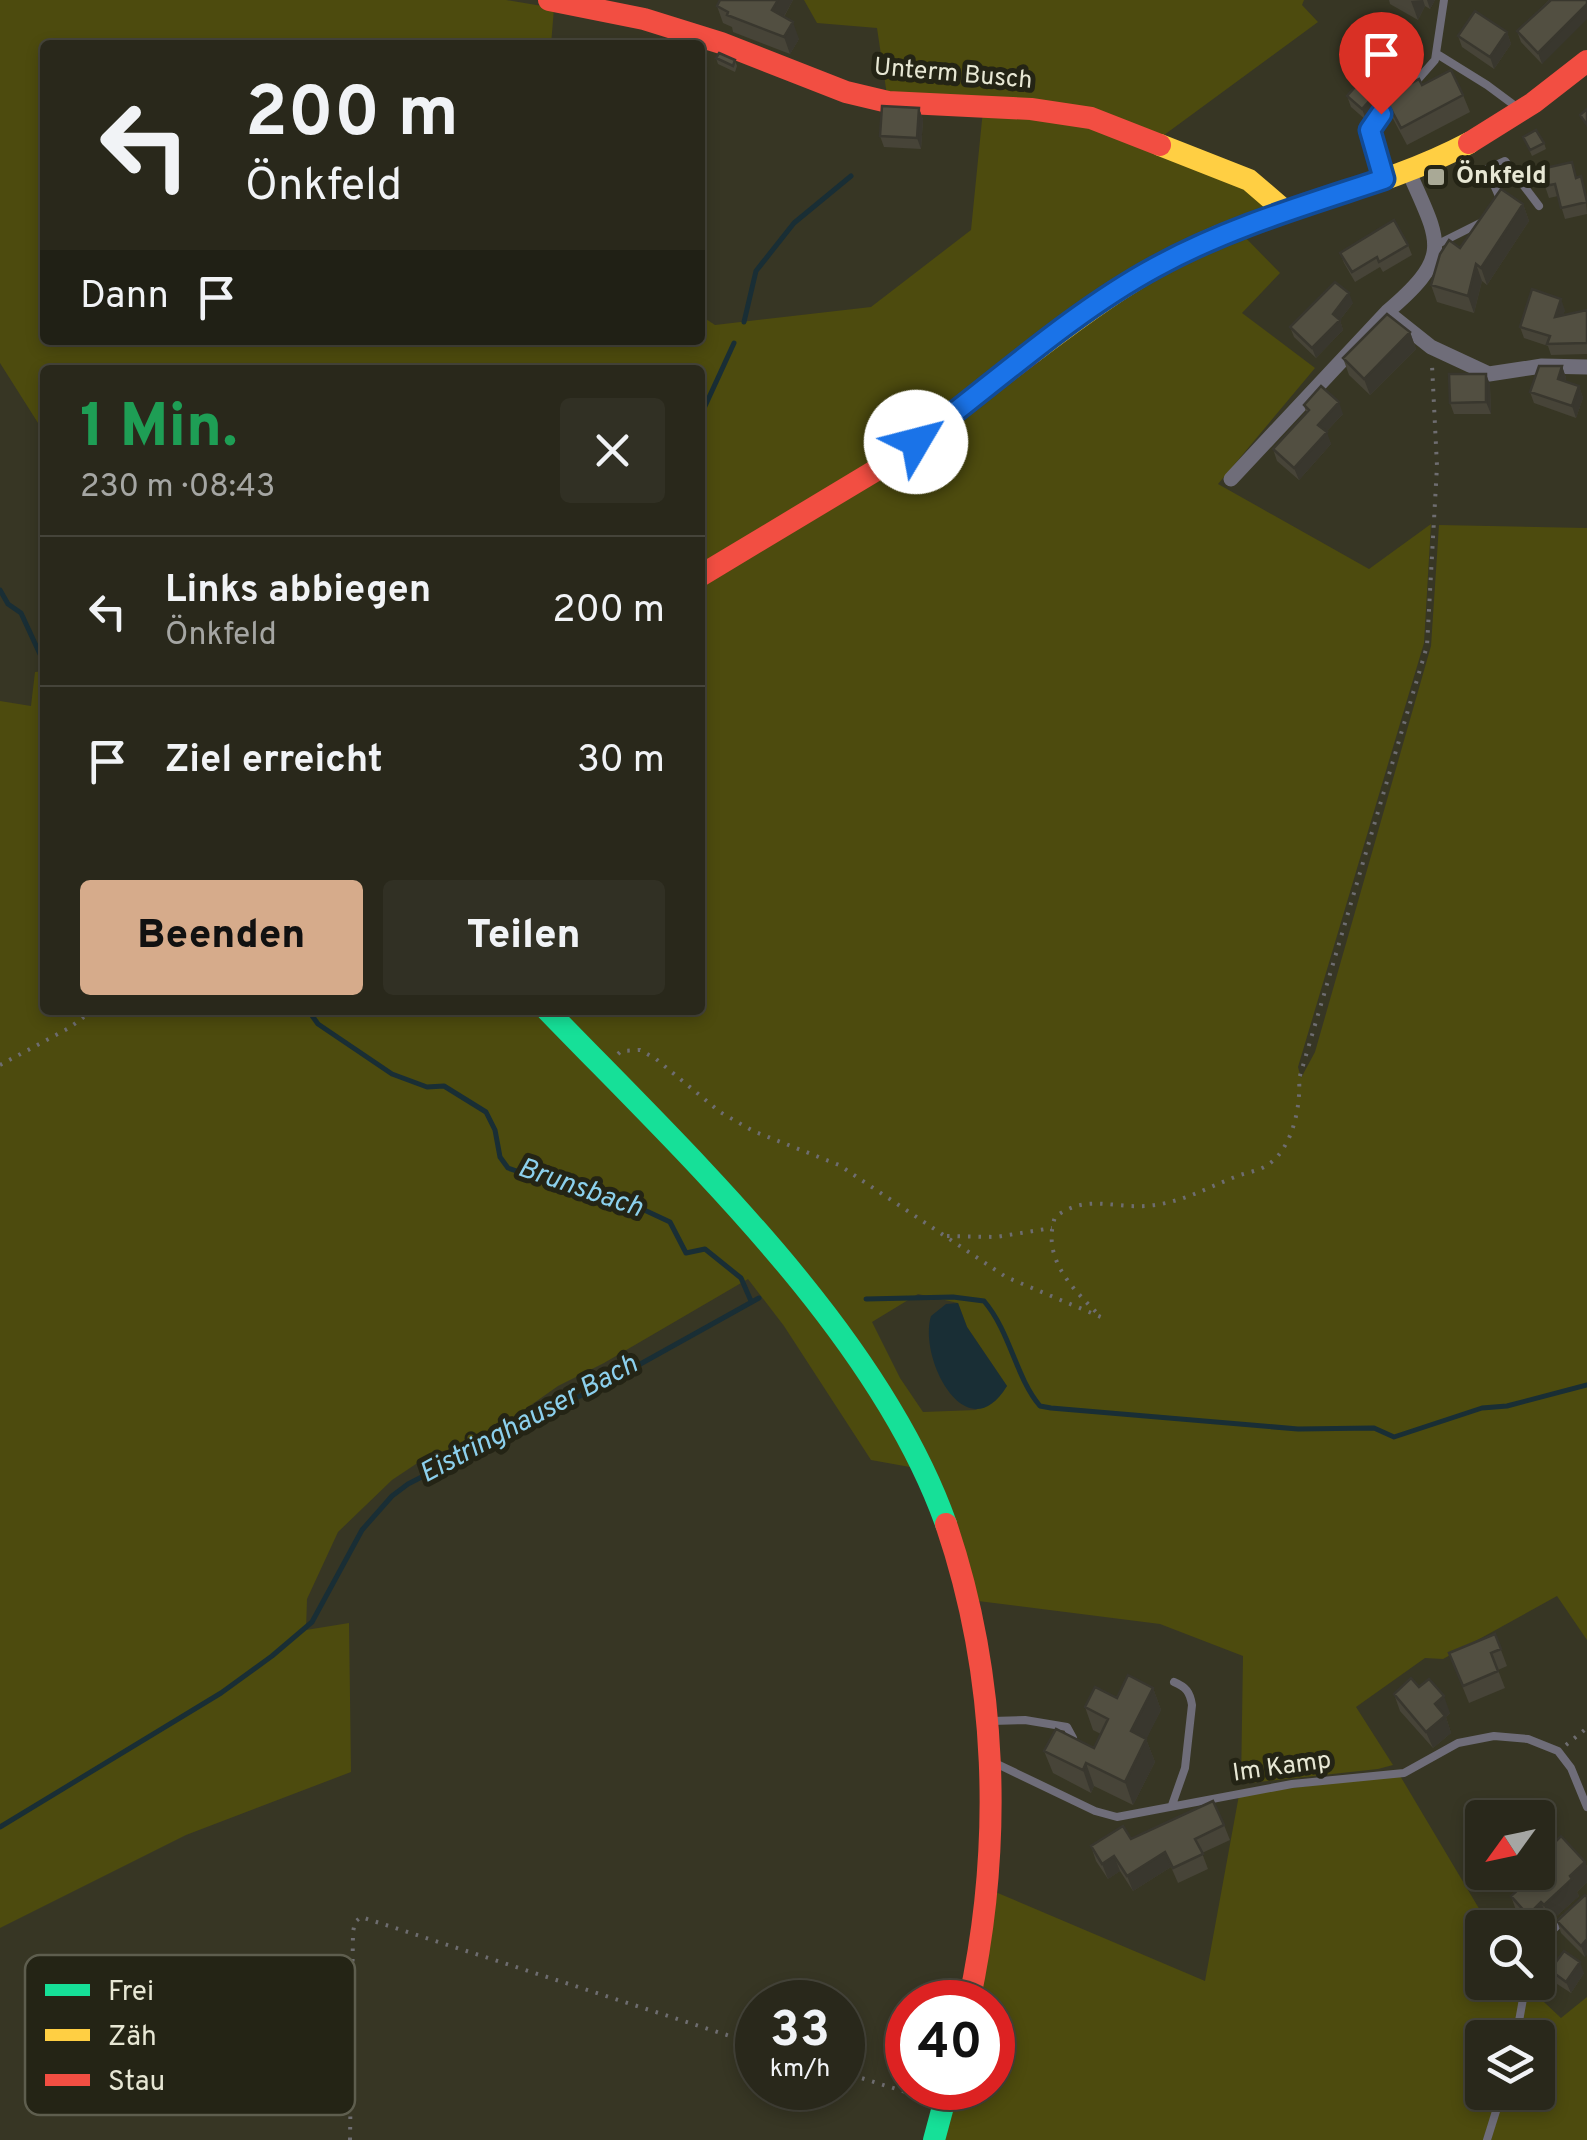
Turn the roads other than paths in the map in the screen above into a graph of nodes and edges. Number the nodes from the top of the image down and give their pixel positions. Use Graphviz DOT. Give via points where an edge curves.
graph roads {
  1 [pos="548,0"];
  2 [pos="1444,0"];
  3 [pos="596,3"];
  4 [pos="1436,54"];
  5 [pos="1587,62"];
  6 [pos="1522,111"];
  7 [pos="1408,170"];
  8 [pos="1384,179"];
  9 [pos="1538,206"];
  10 [pos="1284,210"];
  11 [pos="1436,245"];
  12 [pos="1388,312"];
  13 [pos="1587,367"];
  14 [pos="1231,479"];
  15 [pos="705,573"];
  16 [pos="553,1015"];
  17 [pos="1174,1682"];
  18 [pos="988,1721"];
  19 [pos="1073,1738"];
  20 [pos="991,1760"];
  21 [pos="1172,1805"];
  22 [pos="1587,1807"];
  23 [pos="1578,1907"];
  24 [pos="1555,1928"];
  25 [pos="974,1980"];
  26 [pos="942,2110"];
  27 [pos="1496,2110"];
  28 [pos="934,2140"];
  29 [pos="1487,2140"];
  1 -- 3 [label="street, Unterm Busch"];
  2 -- 4 [label="lane"];
  3 -- 10 [label="street, Unterm Busch" via="888,102 1092,118 1249,180"];
  4 -- 6 [label="lane"];
  4 -- 8 [label="lane" via="1372,125"];
  5 -- 6 [label="street"];
  6 -- 7 [label="street"];
  7 -- 8 [label="street"];
  7 -- 11 [label="street"];
  8 -- 10 [label="street"];
  9 -- 11 [label="lane" via="1505,161 1487,169 1501,202 1490,218"];
  10 -- 15 [label="street" via="1152,270 880,468"];
  11 -- 12 [label="street" via="1434,263"];
  12 -- 13 [label="street" via="1431,347 1489,374"];
  12 -- 14 [label="street"];
  16 -- 18 [label="street" via="792,1276 901,1430 958,1560"];
  17 -- 21 [label="lane" via="1185,1686 1192,1705"];
  18 -- 19 [label="lane" via="1045,1722 1067,1727"];
  18 -- 20 [label="street"];
  20 -- 21 [label="lane, Im Kamp" via="1108,1816"];
  20 -- 25 [label="street" via="987,1918"];
  21 -- 22 [label="lane, Im Kamp" via="1404,1773 1481,1736 1528,1739 1558,1751"];
  23 -- 24 [label="lane"];
  26 -- 28 [label="street"];
  27 -- 29 [label="lane"];
}
